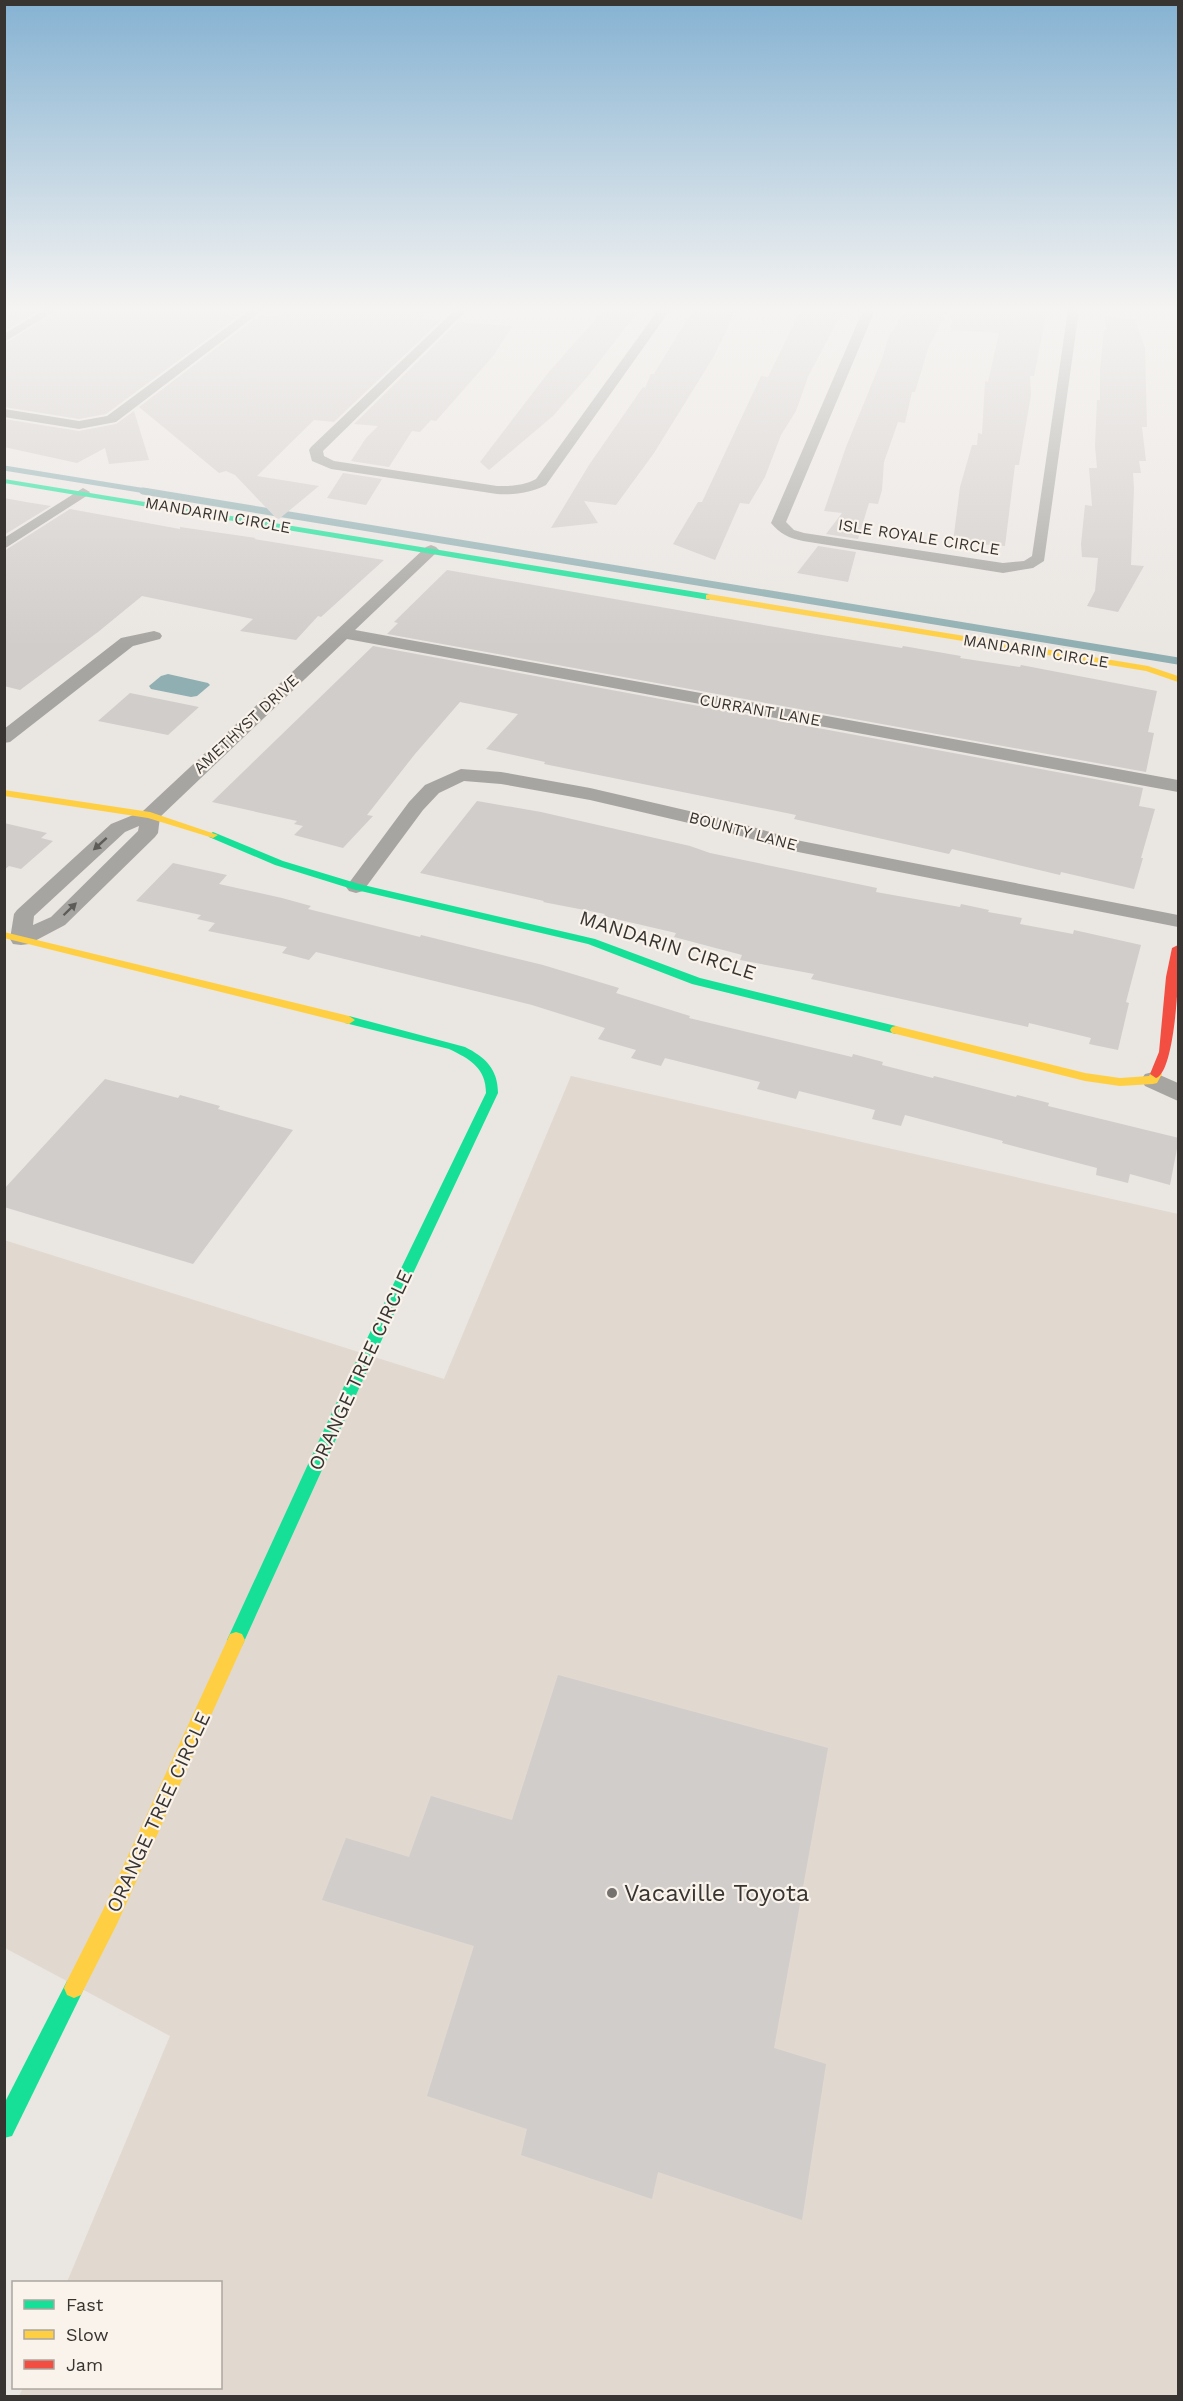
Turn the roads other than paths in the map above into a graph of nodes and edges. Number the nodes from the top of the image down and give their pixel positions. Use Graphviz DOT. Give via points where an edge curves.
graph roads {
  1 [pos="60,422"];
  2 [pos="105,422"];
  3 [pos="345,422"];
  4 [pos="584,422"];
  5 [pos="820,422"];
  6 [pos="1059,422"];
  7 [pos="317,458"];
  8 [pos="300,461"];
  9 [pos="4,481"];
  10 [pos="83,492"];
  11 [pos="783,530"];
  12 [pos="765,534"];
  13 [pos="4,545"];
  14 [pos="431,550"];
  15 [pos="1020,567"];
  16 [pos="1036,578"];
  17 [pos="343,633"];
  18 [pos="154,636"];
  19 [pos="1179,679"];
  20 [pos="4,738"];
  21 [pos="1179,786"];
  22 [pos="4,793"];
  23 [pos="150,815"];
  24 [pos="356,887"];
  25 [pos="1179,921"];
  26 [pos="13,937"];
  27 [pos="1179,948"];
  28 [pos="1153,1080"];
  29 [pos="1179,1093"];
  30 [pos="4,2128"];
  1 -- 2 [label="street" via="95,427"];
  3 -- 7 [label="street" via="316,450"];
  4 -- 7 [label="street" via="541,482 525,493 331,465"];
  5 -- 11 [label="street" via="777,521"];
  6 -- 15 [label="street, ISLE ROYALE CIRCLE" via="1041,550 1035,562"];
  7 -- 8 [label="street"];
  9 -- 10 [label="street, MANDARIN CIRCLE"];
  10 -- 13 [label="street"];
  10 -- 14 [label="street, MANDARIN CIRCLE"];
  11 -- 12 [label="street"];
  11 -- 15 [label="street, ISLE ROYALE CIRCLE" via="803,537 1003,568"];
  14 -- 17 [label="street"];
  14 -- 19 [label="street, MANDARIN CIRCLE" via="1148,669"];
  15 -- 16 [label="street"];
  17 -- 21 [label="street, CURRANT LANE"];
  17 -- 23 [label="street, AMETHYST DRIVE"];
  18 -- 20 [label="street" via="126,642"];
  22 -- 23 [label="street, MANDARIN CIRCLE"];
  23 -- 24 [label="street, MANDARIN CIRCLE"];
  23 -- 26 [label="street, AMETHYST DRIVE, one-way" via="118,828 24,914"];
  26 -- 23 [label="street, AMETHYST DRIVE, one-way" via="61,918 148,834"];
  24 -- 25 [label="street, BOUNTY LANE" via="416,806 432,789 460,775 590,794 798,846"];
  24 -- 28 [label="street, MANDARIN CIRCLE" via="591,941 696,981 1085,1077 1120,1082"];
  26 -- 30 [label="street, ORANGE TREE CIRCLE" via="453,1046 484,1063 492,1075 494,1089 353,1384 110,1917"];
  27 -- 28 [label="street" via="1172,977 1165,1052"];
  28 -- 29 [label="street"];
}
